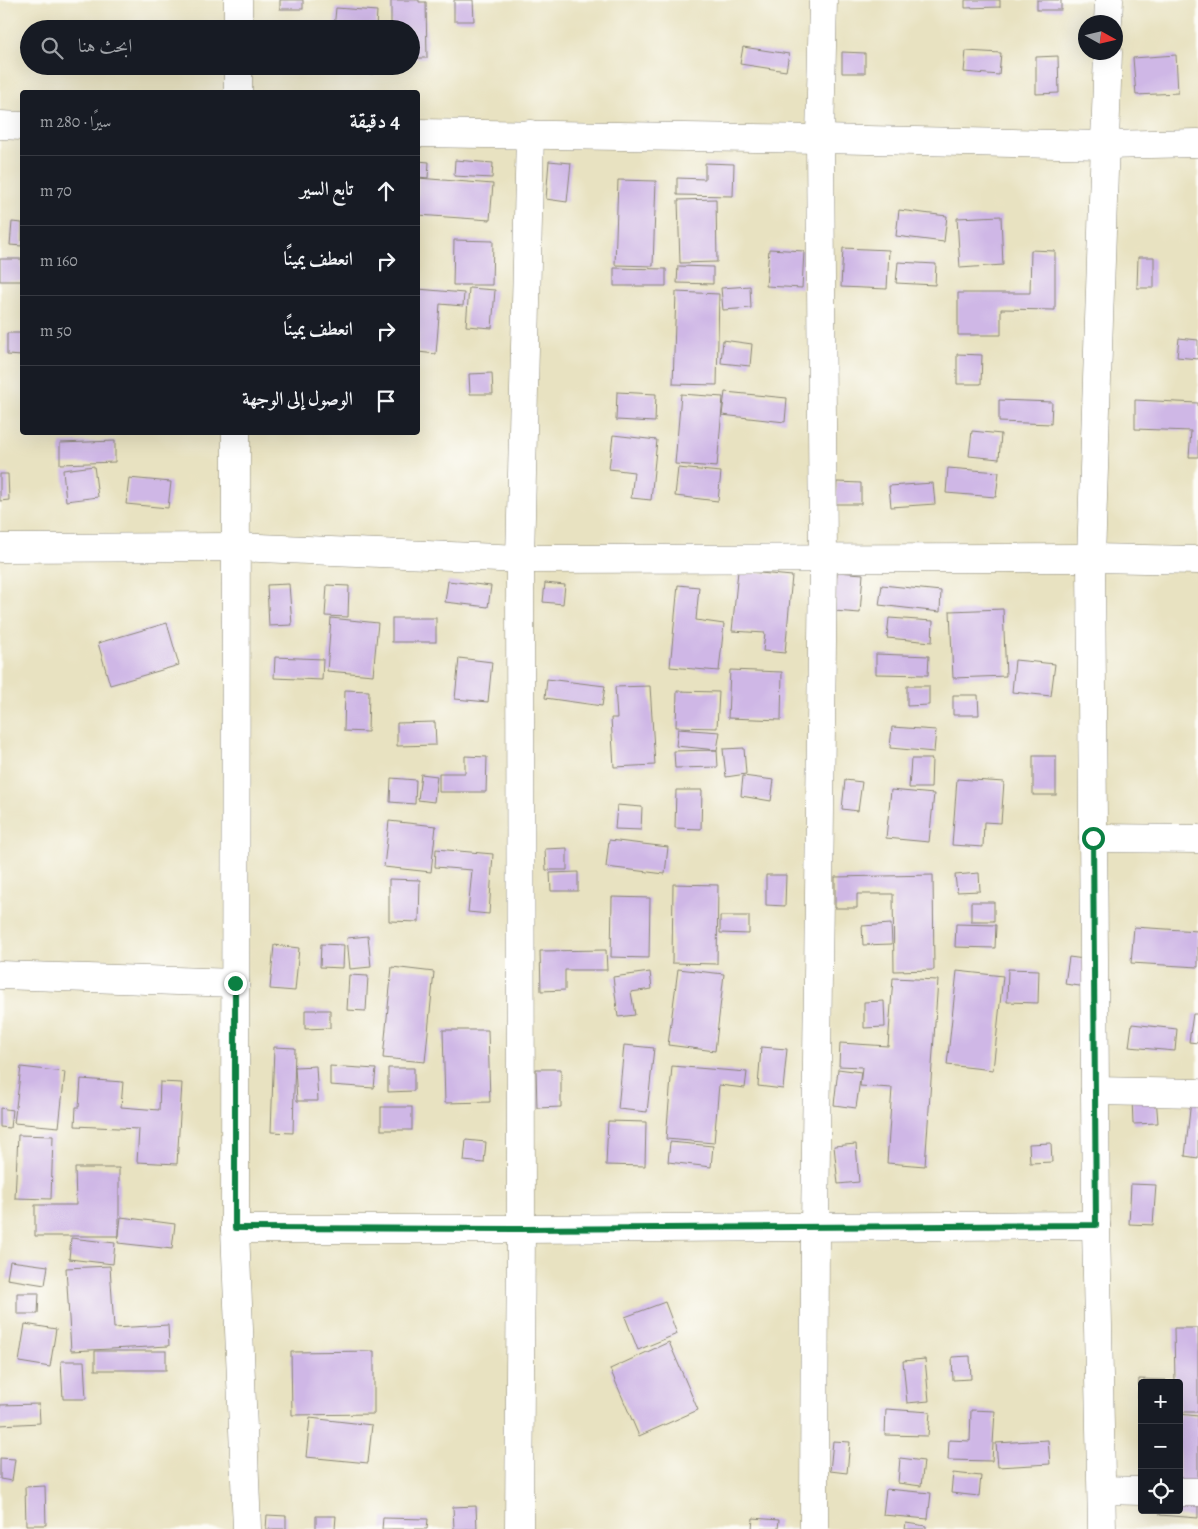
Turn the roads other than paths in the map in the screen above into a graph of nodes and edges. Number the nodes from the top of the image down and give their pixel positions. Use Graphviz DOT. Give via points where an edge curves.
graph roads {
  1 [pos="238,0"];
  2 [pos="824,0"];
  3 [pos="1109,0"];
  4 [pos="1108,15"];
  5 [pos="238,20"];
  6 [pos="1108,60"];
  7 [pos="238,75"];
  8 [pos="238,90"];
  9 [pos="0,125"];
  10 [pos="20,126"];
  11 [pos="420,133"];
  12 [pos="530,134"];
  13 [pos="820,139"];
  14 [pos="1198,144"];
  15 [pos="1105,145"];
  16 [pos="236,435"];
  17 [pos="235,547"];
  18 [pos="0,548"];
  19 [pos="520,558"];
  20 [pos="1090,558"];
  21 [pos="823,559"];
  22 [pos="1198,560"];
  23 [pos="1093,838"];
  24 [pos="1198,839"];
  25 [pos="0,975"];
  26 [pos="235,983"];
  27 [pos="1095,1091"];
  28 [pos="1198,1093"];
  29 [pos="1096,1225"];
  30 [pos="235,1228"];
  31 [pos="815,1228"];
  32 [pos="521,1229"];
  33 [pos="1102,1490"];
  34 [pos="1138,1491"];
  35 [pos="1183,1492"];
  36 [pos="1198,1492"];
  37 [pos="247,1529"];
  38 [pos="519,1529"];
  39 [pos="814,1529"];
  40 [pos="1102,1529"];
  1 -- 5 [label="street"];
  2 -- 13 [label="street"];
  3 -- 4 [label="street"];
  6 -- 15 [label="street"];
  7 -- 8 [label="street"];
  9 -- 10 [label="street"];
  11 -- 12 [label="street"];
  12 -- 13 [label="street"];
  12 -- 19 [label="street"];
  13 -- 15 [label="street"];
  13 -- 21 [label="street"];
  14 -- 15 [label="street"];
  15 -- 20 [label="street"];
  16 -- 17 [label="street"];
  17 -- 18 [label="street"];
  17 -- 19 [label="street"];
  17 -- 26 [label="street"];
  19 -- 21 [label="street"];
  19 -- 32 [label="street"];
  20 -- 21 [label="street"];
  20 -- 22 [label="street"];
  20 -- 23 [label="street"];
  21 -- 31 [label="street"];
  23 -- 24 [label="street"];
  23 -- 27 [label="street"];
  25 -- 26 [label="street"];
  26 -- 30 [label="street"];
  27 -- 28 [label="street"];
  27 -- 29 [label="street"];
  29 -- 31 [label="street"];
  29 -- 33 [label="street"];
  30 -- 32 [label="street"];
  30 -- 37 [label="street"];
  31 -- 32 [label="street"];
  31 -- 39 [label="street"];
  32 -- 38 [label="street"];
  33 -- 34 [label="street"];
  33 -- 40 [label="street"];
  35 -- 36 [label="street"];
}
